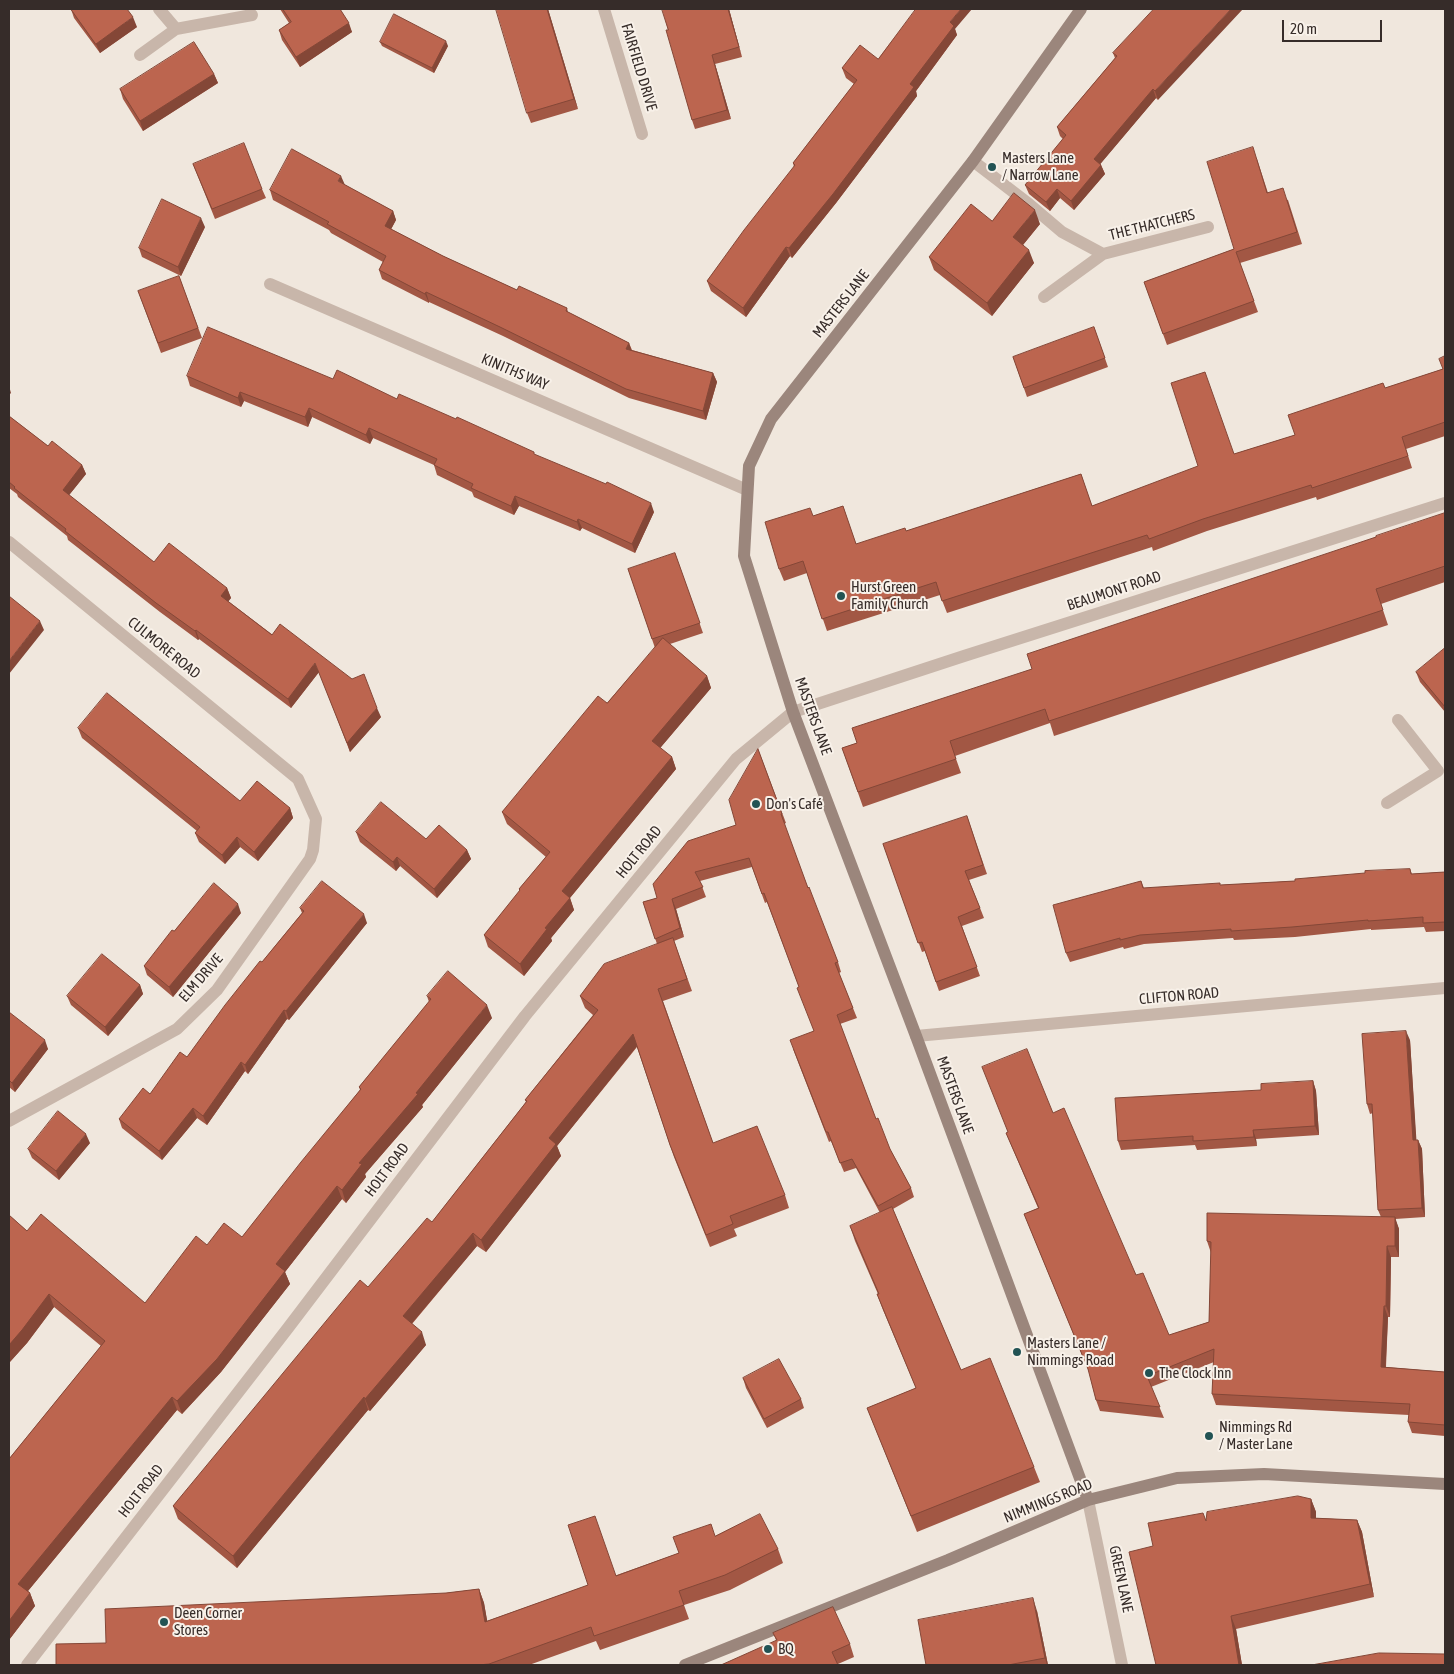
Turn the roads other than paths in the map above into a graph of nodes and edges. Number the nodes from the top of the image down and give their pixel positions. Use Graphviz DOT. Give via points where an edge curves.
graph roads {
  1 [pos="159,9"];
  2 [pos="604,9"];
  3 [pos="1081,9"];
  4 [pos="252,15"];
  5 [pos="176,29"];
  6 [pos="140,55"];
  7 [pos="642,134"];
  8 [pos="974,161"];
  9 [pos="1208,227"];
  10 [pos="1103,254"];
  11 [pos="270,284"];
  12 [pos="1044,297"];
  13 [pos="747,490"];
  14 [pos="1445,504"];
  15 [pos="9,542"];
  16 [pos="793,712"];
  17 [pos="1398,720"];
  18 [pos="1442,774"];
  19 [pos="298,780"];
  20 [pos="1387,803"];
  21 [pos="1445,988"];
  22 [pos="916,1036"];
  23 [pos="9,1121"];
  24 [pos="1445,1484"];
  25 [pos="1088,1500"];
  26 [pos="27,1665"];
  27 [pos="685,1665"];
  28 [pos="1122,1665"];
  1 -- 5 [label="street"];
  2 -- 7 [label="street, FAIRFIELD DRIVE"];
  3 -- 8 [label="street, MASTERS LANE"];
  4 -- 5 [label="street"];
  5 -- 6 [label="street"];
  8 -- 10 [label="street, THE THATCHERS" via="1062,232"];
  8 -- 13 [label="street, MASTERS LANE" via="771,419 750,466"];
  9 -- 10 [label="street, THE THATCHERS"];
  10 -- 12 [label="street, THE THATCHERS"];
  11 -- 13 [label="street, KINITHS WAY"];
  13 -- 16 [label="street, MASTERS LANE" via="744,556"];
  14 -- 16 [label="street, BEAUMONT ROAD"];
  15 -- 19 [label="street, CULMORE ROAD"];
  16 -- 22 [label="street, MASTERS LANE"];
  16 -- 26 [label="street, HOLT ROAD" via="736,759 525,1016"];
  17 -- 18 [label="street"];
  18 -- 20 [label="street"];
  19 -- 23 [label="street, ELM DRIVE" via="316,819 310,859 217,990 177,1029"];
  21 -- 22 [label="street, CLIFTON ROAD"];
  22 -- 25 [label="street, MASTERS LANE"];
  24 -- 25 [label="street, NIMMINGS ROAD" via="1264,1474 1216,1476 1177,1478"];
  25 -- 27 [label="street, NIMMINGS ROAD"];
  25 -- 28 [label="street, GREEN LANE"];
}
